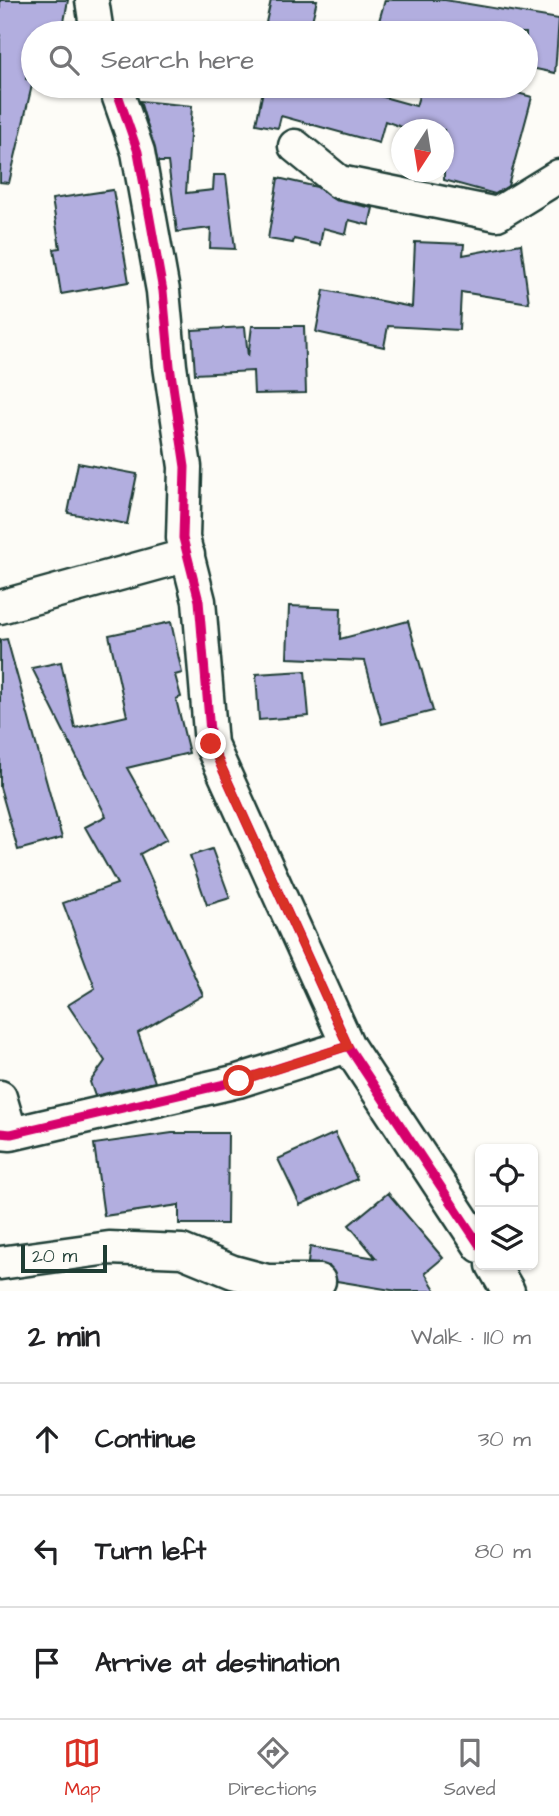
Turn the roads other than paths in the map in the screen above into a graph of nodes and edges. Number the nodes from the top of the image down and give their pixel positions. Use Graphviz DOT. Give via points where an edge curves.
graph roads {
  1 [pos="92,0"];
  2 [pos="95,21"];
  3 [pos="119,98"];
  4 [pos="295,146"];
  5 [pos="559,176"];
  6 [pos="188,555"];
  7 [pos="0,607"];
  8 [pos="348,1046"];
  9 [pos="0,1097"];
  10 [pos="6,1134"];
  11 [pos="475,1238"];
  12 [pos="0,1263"];
  13 [pos="496,1270"];
  14 [pos="319,1281"];
  15 [pos="266,1286"];
  16 [pos="508,1291"];
  1 -- 2 [label="street"];
  3 -- 6 [label="street" via="138,152 163,292 185,467 183,538"];
  4 -- 5 [label="street" via="339,182 497,214"];
  6 -- 7 [label="street"];
  6 -- 8 [label="street" via="199,601 211,744"];
  8 -- 10 [label="street" via="239,1081"];
  8 -- 11 [label="street"];
  9 -- 10 [label="street"];
  12 -- 15 [label="street" via="109,1248 182,1251"];
  13 -- 16 [label="street"];
  14 -- 15 [label="street"];
}
